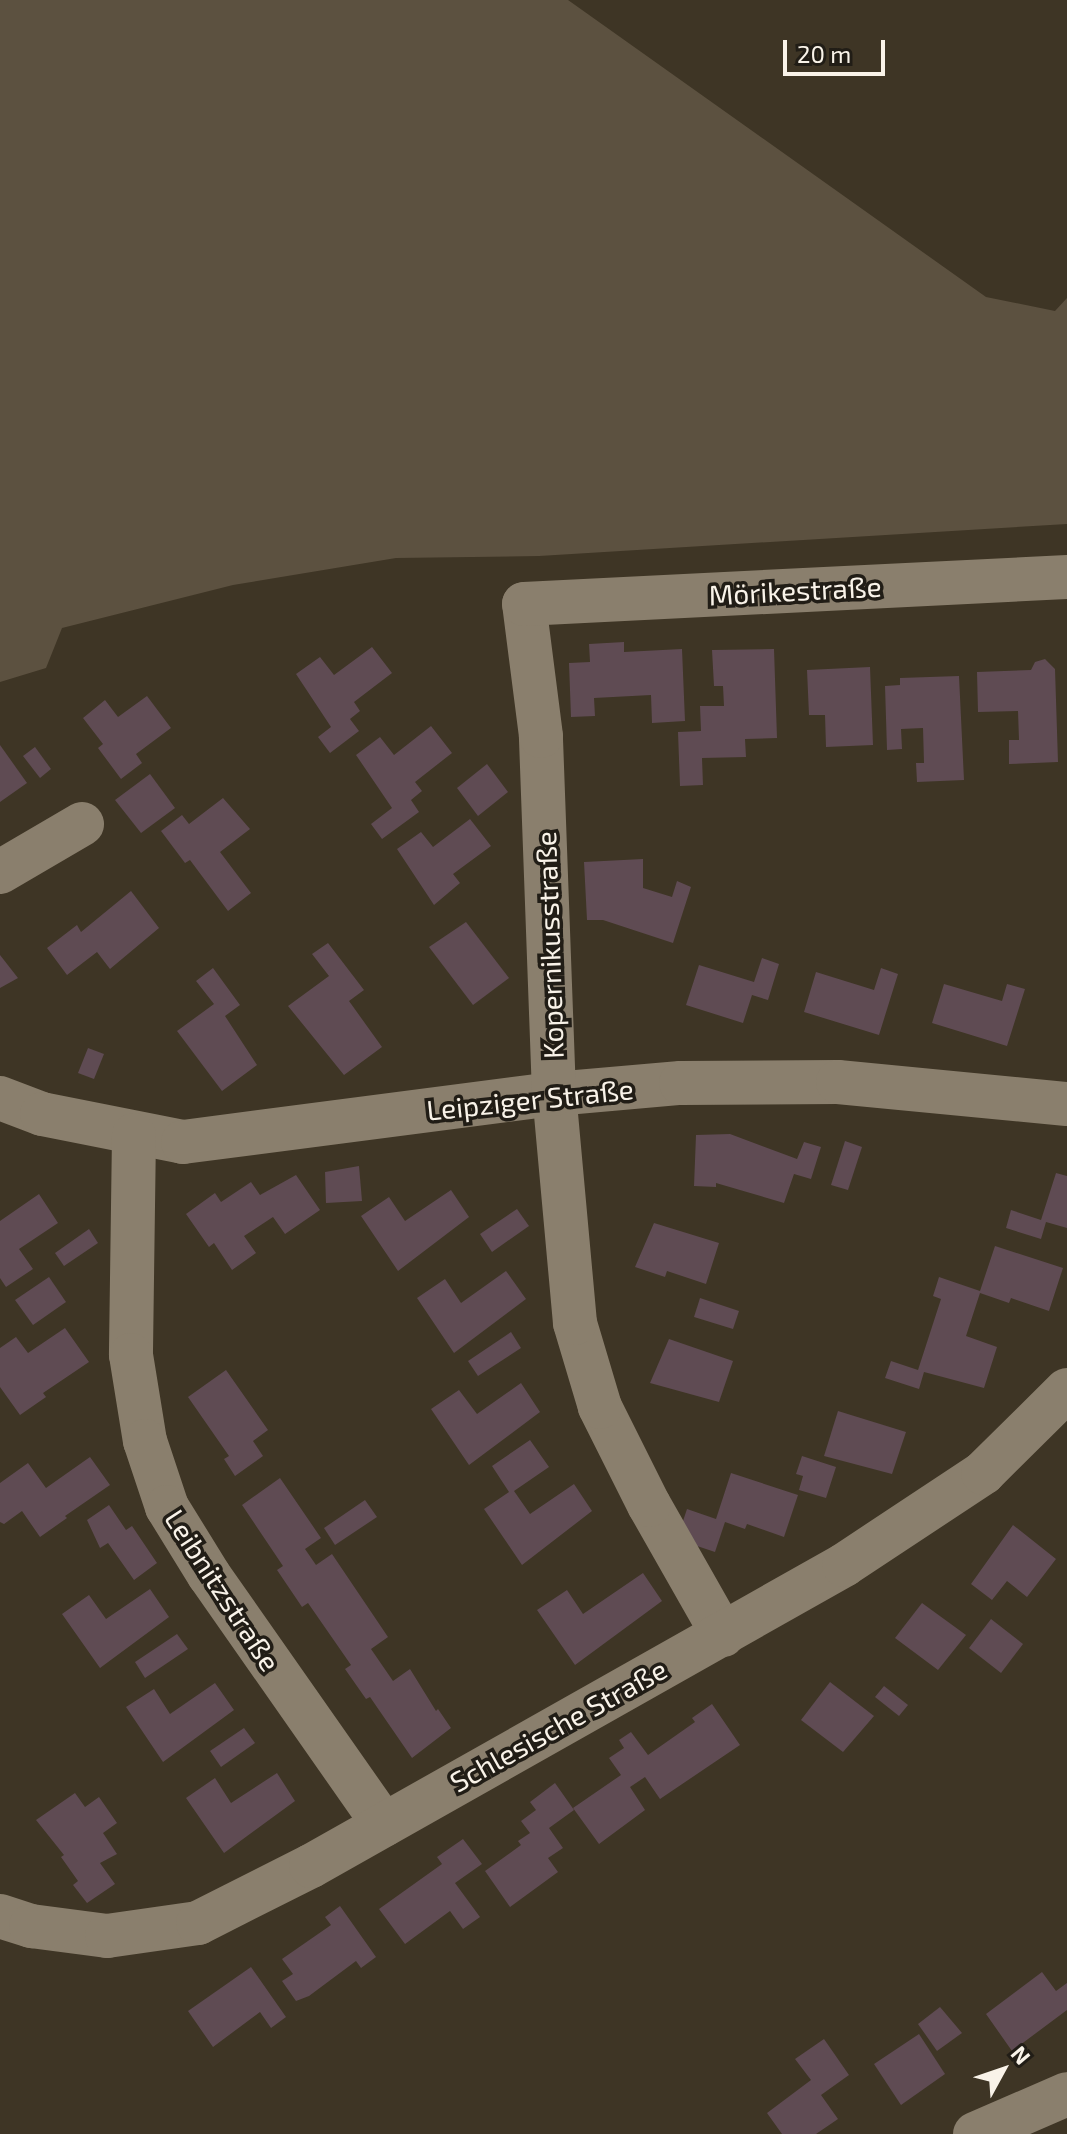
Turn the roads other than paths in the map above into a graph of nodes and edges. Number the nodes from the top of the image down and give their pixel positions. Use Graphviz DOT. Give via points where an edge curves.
graph roads {
  1 [pos="1067,577"];
  2 [pos="524,604"];
  3 [pos="82,824"];
  4 [pos="0,872"];
  5 [pos="554,1094"];
  6 [pos="0,1098"];
  7 [pos="1067,1104"];
  8 [pos="134,1135"];
  9 [pos="1067,1390"];
  10 [pos="723,1635"];
  11 [pos="384,1825"];
  12 [pos="0,1916"];
  13 [pos="1067,2094"];
  14 [pos="975,2134"];
  1 -- 2 [label="street, Mörikestraße"];
  2 -- 5 [label="street, Kopernikusstraße" via="541,736"];
  3 -- 4 [label="street"];
  5 -- 7 [label="street, Leipziger Straße" via="681,1083 838,1082"];
  5 -- 8 [label="street, Leipziger Straße" via="183,1142"];
  5 -- 10 [label="street, Kopernikusstraße" via="575,1323 600,1407"];
  6 -- 8 [label="street, Leipziger Straße" via="42,1114"];
  8 -- 11 [label="street, Leibnitzstraße" via="131,1355 145,1441 167,1507"];
  9 -- 10 [label="street, Schlesische Straße" via="983,1473 844,1565"];
  10 -- 11 [label="street, Schlesische Straße"];
  11 -- 12 [label="street, Schlesische Straße" via="198,1923 107,1936 31,1926"];
  13 -- 14 [label="street"];
}
